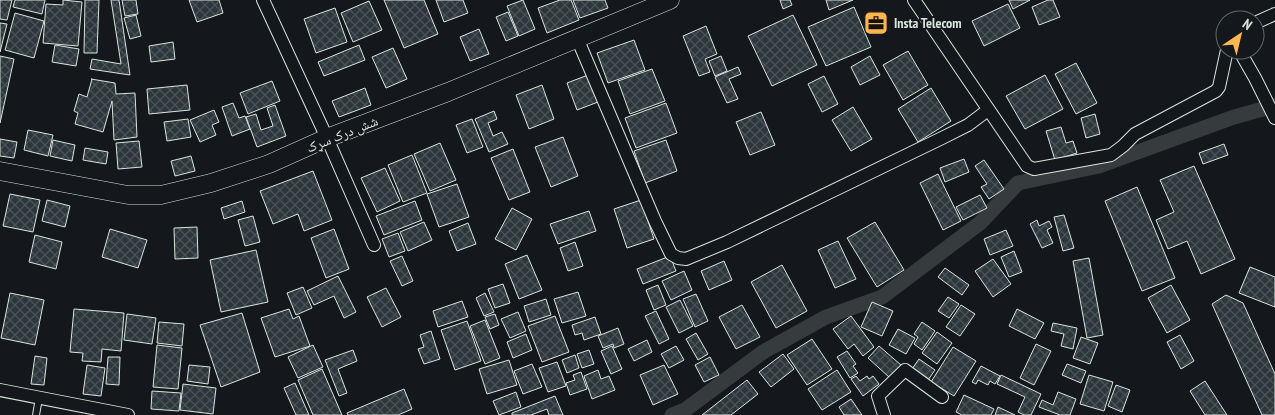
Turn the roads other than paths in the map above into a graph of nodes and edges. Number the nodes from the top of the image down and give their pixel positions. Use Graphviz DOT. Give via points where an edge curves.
graph roads {
  1 [pos="263,0"];
  2 [pos="670,0"];
  3 [pos="914,0"];
  4 [pos="577,38"];
  5 [pos="1225,60"];
  6 [pos="1245,60"];
  7 [pos="988,110"];
  8 [pos="1275,118"];
  9 [pos="328,138"];
  10 [pos="0,171"];
  11 [pos="374,245"];
  12 [pos="0,390"];
  13 [pos="942,397"];
  14 [pos="39,398"];
  15 [pos="36,415"];
  16 [pos="128,415"];
  17 [pos="884,415"];
  1 -- 9 [label="street"];
  2 -- 4 [label="main road, شش درک سړک"];
  3 -- 7 [label="street"];
  4 -- 7 [label="street" via="655,221 671,254 678,258 727,242 968,125"];
  4 -- 9 [label="main road, شش درک سړک"];
  5 -- 7 [label="street" via="1216,92 1135,134 1111,155 1034,169 1027,166"];
  6 -- 8 [label="street"];
  9 -- 10 [label="main road, شش درک سړک" via="269,164 161,195 128,195"];
  9 -- 11 [label="street"];
  12 -- 14 [label="street"];
  13 -- 17 [label="street" via="905,370 878,396"];
  14 -- 15 [label="lane"];
  14 -- 16 [label="street"];
}
